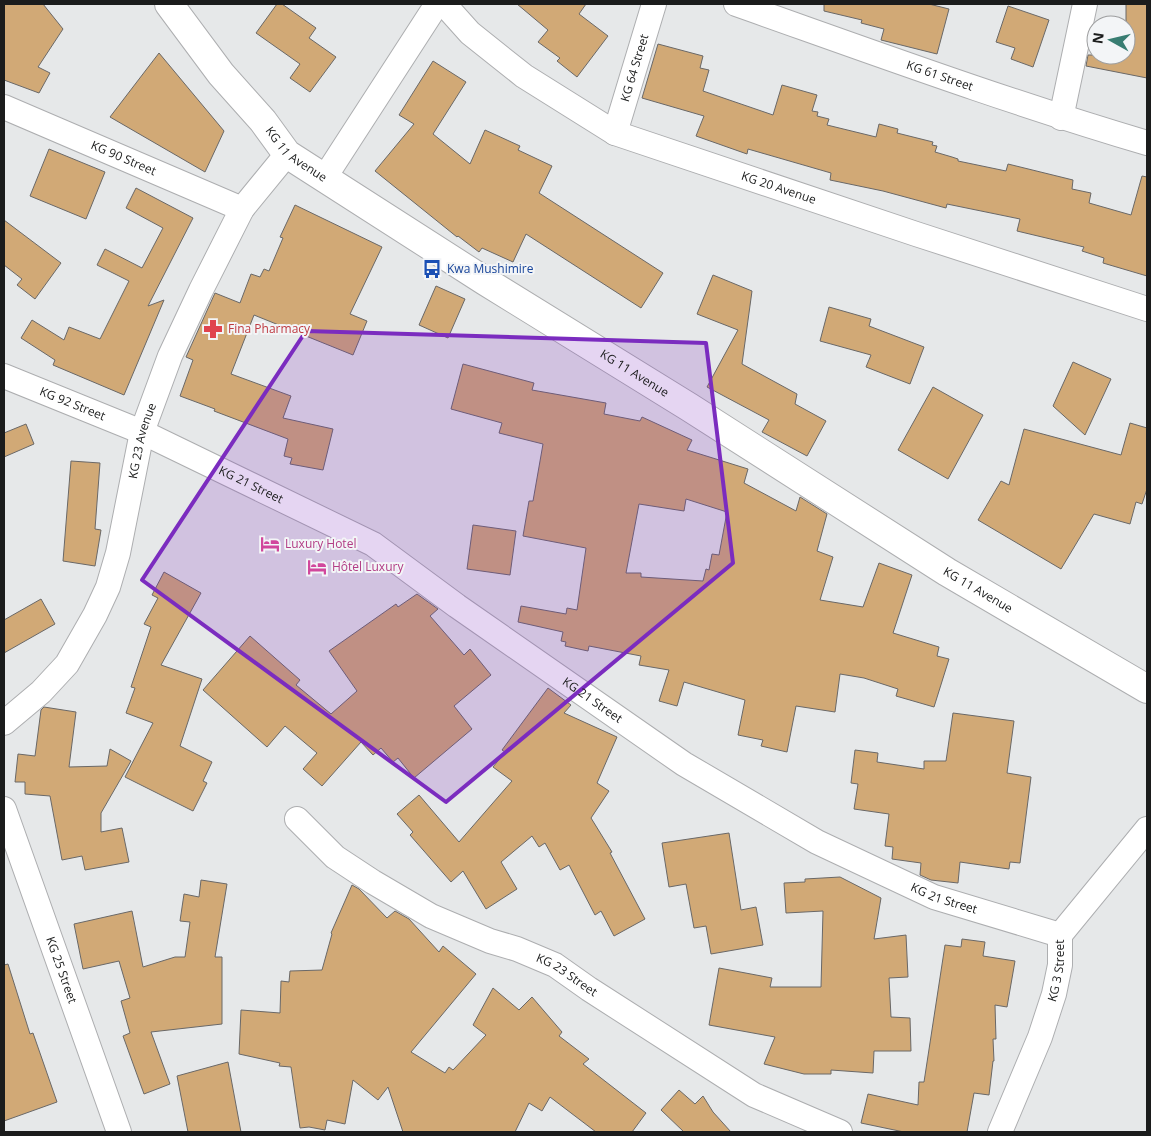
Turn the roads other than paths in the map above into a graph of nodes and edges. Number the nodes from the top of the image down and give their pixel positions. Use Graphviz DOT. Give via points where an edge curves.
graph roads {
  1 [pos="170,4"];
  2 [pos="437,4"];
  3 [pos="444,4"];
  4 [pos="654,4"];
  5 [pos="736,4"];
  6 [pos="1086,4"];
  7 [pos="4,107"];
  8 [pos="1061,118"];
  9 [pos="615,134"];
  10 [pos="1147,143"];
  11 [pos="287,154"];
  12 [pos="325,177"];
  13 [pos="242,210"];
  14 [pos="1147,309"];
  15 [pos="4,376"];
  16 [pos="142,432"];
  17 [pos="1147,689"];
  18 [pos="4,722"];
  19 [pos="4,809"];
  20 [pos="297,819"];
  21 [pos="1147,829"];
  22 [pos="1060,935"];
  23 [pos="119,1132"];
  24 [pos="840,1132"];
  25 [pos="1000,1132"];
  1 -- 11 [label="main road, KG 11 Avenue" via="221,74"];
  2 -- 12 [label="street"];
  3 -- 9 [label="street, KG 20 Avenue" via="470,33 524,76"];
  4 -- 9 [label="street, KG 64 Street"];
  5 -- 8 [label="street, KG 61 Street"];
  6 -- 8 [label="street"];
  7 -- 13 [label="street, KG 90 Street"];
  8 -- 10 [label="street, KG 61 Street"];
  9 -- 14 [label="street, KG 20 Avenue"];
  11 -- 12 [label="main road, KG 11 Avenue"];
  11 -- 13 [label="street, KG 23 Avenue"];
  12 -- 17 [label="main road, KG 11 Avenue" via="947,572"];
  13 -- 16 [label="street, KG 23 Avenue" via="170,356"];
  15 -- 16 [label="street, KG 92 Street"];
  16 -- 18 [label="street, KG 23 Avenue" via="118,553 96,616 67,664 41,692"];
  16 -- 22 [label="street, KG 21 Street" via="373,544 684,764 817,842 934,898"];
  19 -- 23 [label="street, KG 25 Street"];
  20 -- 24 [label="street, KG 23 Street" via="335,857 431,916 555,965 754,1095"];
  21 -- 22 [label="street, KG 3 Street"];
  22 -- 25 [label="street, KG 3 Street" via="1060,965 1054,994 1040,1037"];
}
